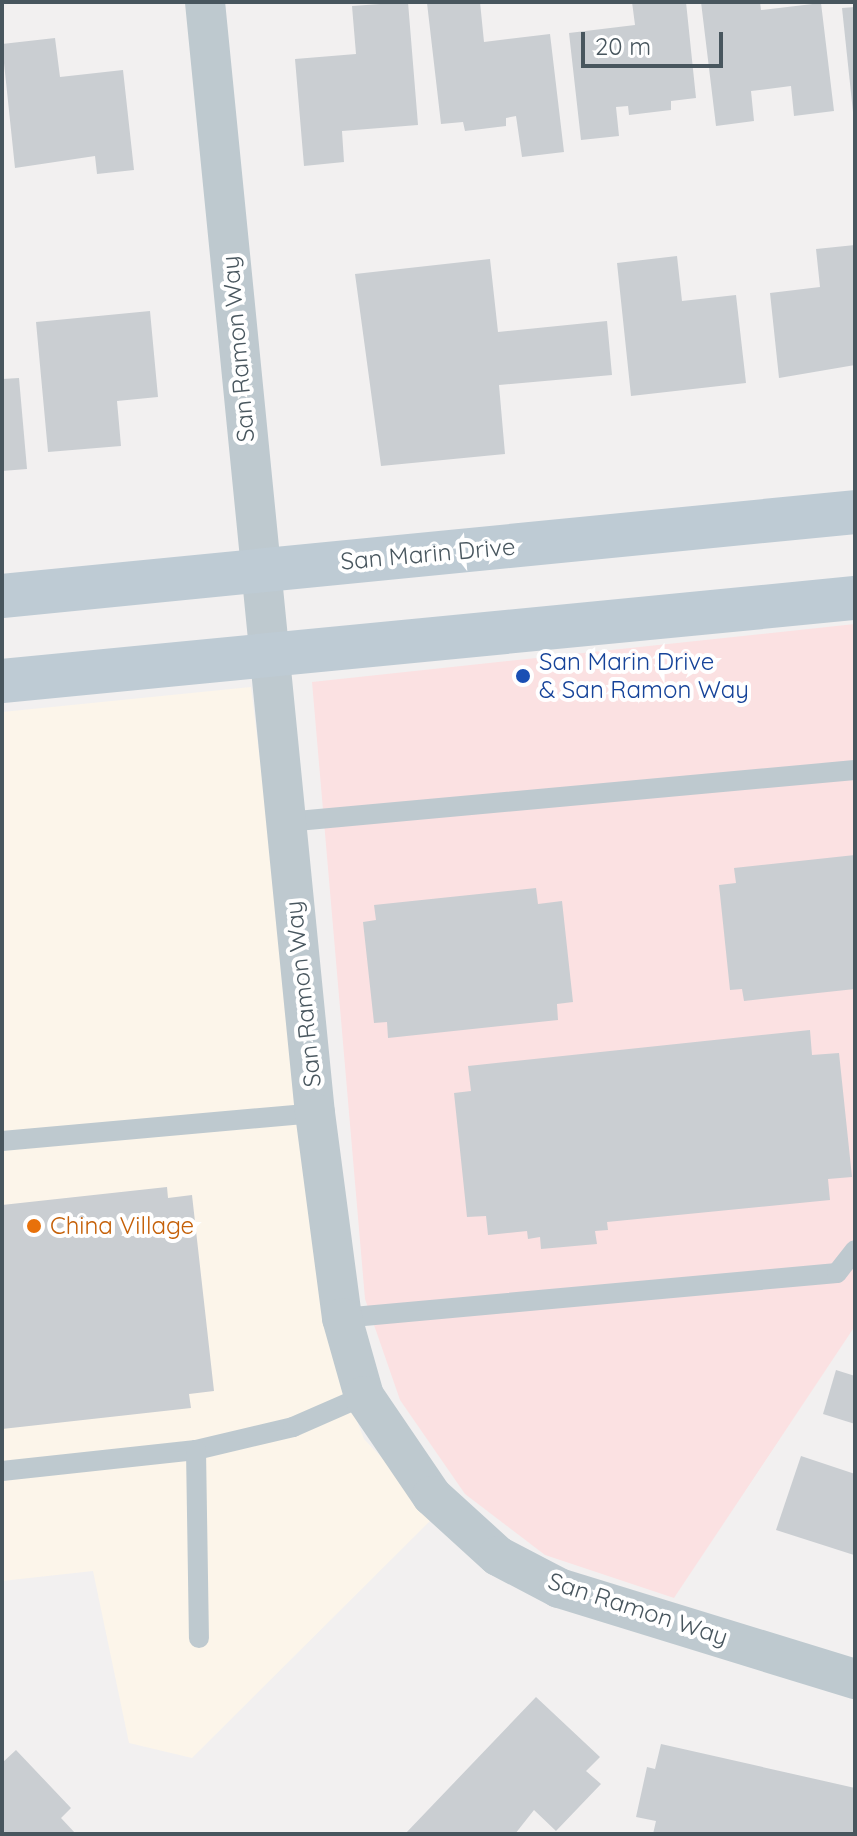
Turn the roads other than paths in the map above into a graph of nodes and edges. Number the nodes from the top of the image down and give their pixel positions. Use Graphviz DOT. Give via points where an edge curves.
graph roads {
  1 [pos="205,2"];
  2 [pos="855,512"];
  3 [pos="260,570"];
  4 [pos="2,596"];
  5 [pos="855,598"];
  6 [pos="270,657"];
  7 [pos="2,681"];
  8 [pos="855,770"];
  9 [pos="286,822"];
  10 [pos="315,1113"];
  11 [pos="2,1141"];
  12 [pos="855,1250"];
  13 [pos="342,1318"];
  14 [pos="364,1396"];
  15 [pos="196,1450"];
  16 [pos="2,1471"];
  17 [pos="199,1638"];
  18 [pos="855,1679"];
  1 -- 3 [label="street, San Ramon Way"];
  2 -- 3 [label="main road, San Marin Drive"];
  3 -- 4 [label="main road, San Marin Drive"];
  3 -- 6 [label="street, San Ramon Way"];
  5 -- 6 [label="main road"];
  6 -- 7 [label="main road"];
  6 -- 9 [label="street, San Ramon Way"];
  8 -- 9 [label="lane"];
  9 -- 10 [label="street, San Ramon Way"];
  10 -- 11 [label="lane"];
  10 -- 13 [label="street, San Ramon Way"];
  12 -- 13 [label="lane" via="837,1273"];
  13 -- 14 [label="street, San Ramon Way"];
  14 -- 15 [label="lane" via="293,1427"];
  14 -- 18 [label="street, San Ramon Way" via="432,1496 498,1556 559,1588"];
  15 -- 16 [label="lane"];
  15 -- 17 [label="lane"];
}
